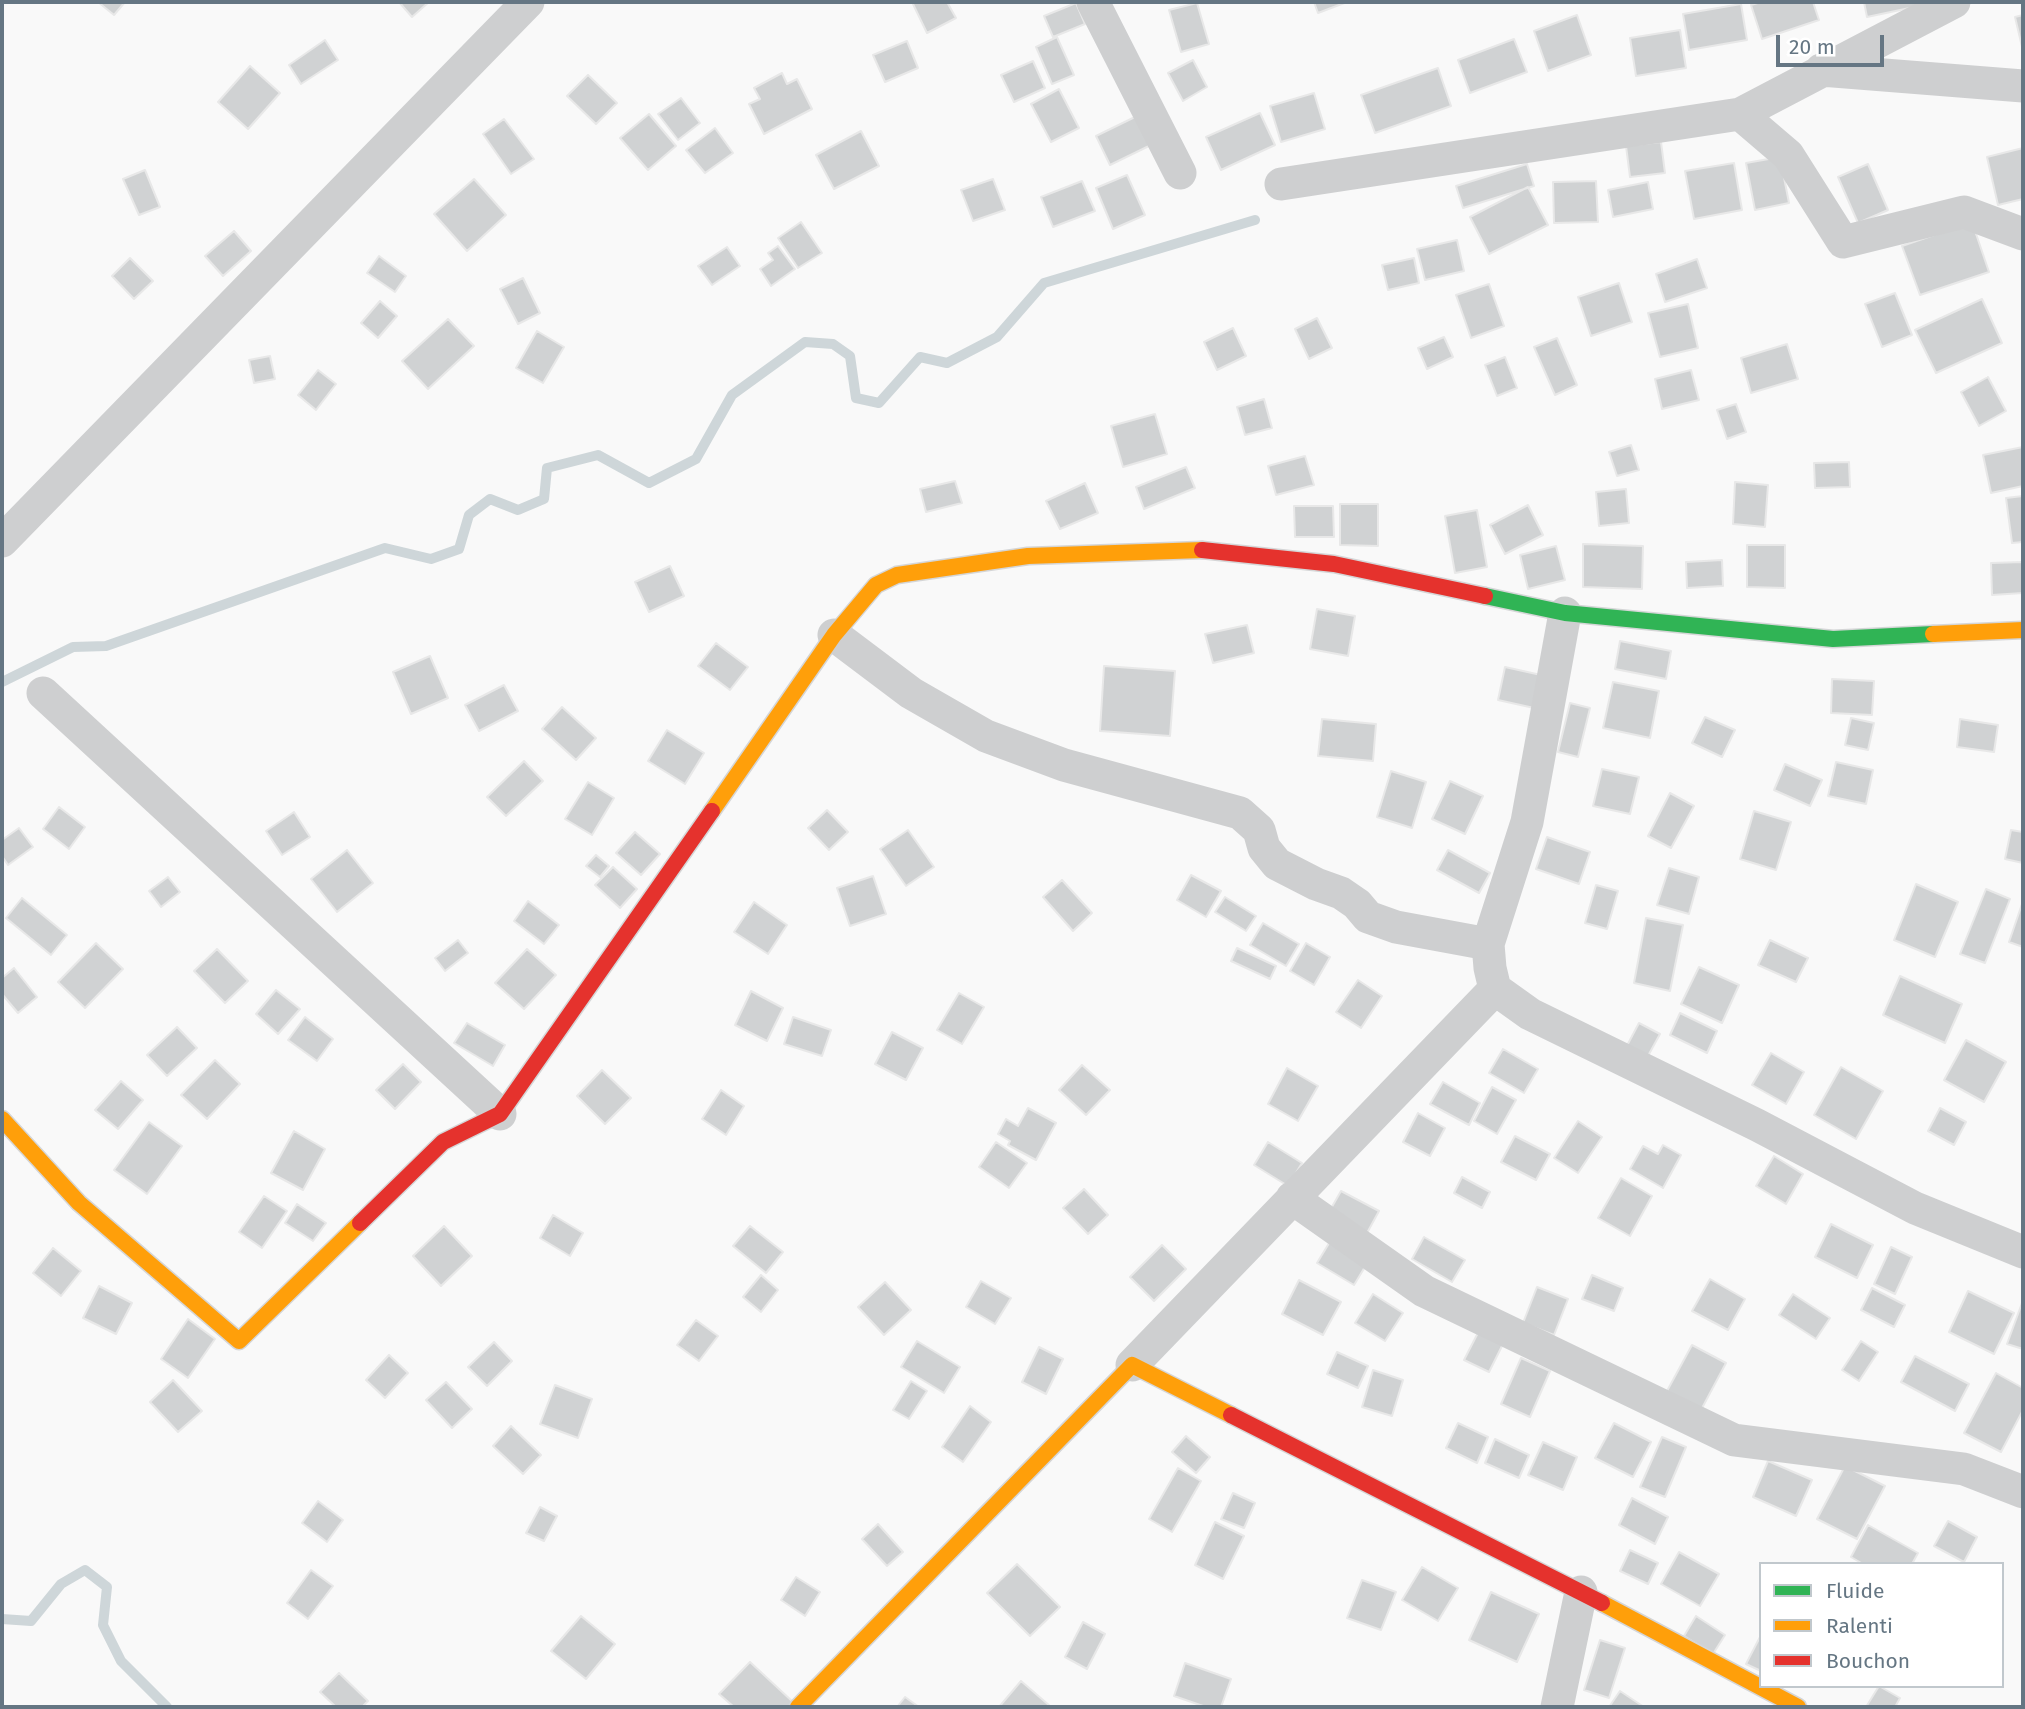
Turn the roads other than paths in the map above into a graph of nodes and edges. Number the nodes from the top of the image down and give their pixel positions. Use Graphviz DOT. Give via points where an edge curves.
graph roads {
  1 [pos="528,2"];
  2 [pos="1093,2"];
  3 [pos="1954,2"];
  4 [pos="1821,70"];
  5 [pos="2023,86"];
  6 [pos="1740,114"];
  7 [pos="1180,173"];
  8 [pos="1281,184"];
  9 [pos="2023,234"];
  10 [pos="2,541"];
  11 [pos="1565,613"];
  12 [pos="2023,630"];
  13 [pos="834,635"];
  14 [pos="43,694"];
  15 [pos="1488,944"];
  16 [pos="1495,989"];
  17 [pos="499,1114"];
  18 [pos="2,1119"];
  19 [pos="1292,1198"];
  20 [pos="2023,1252"];
  21 [pos="1132,1365"];
  22 [pos="2023,1492"];
  23 [pos="1581,1592"];
  24 [pos="1759,1686"];
  25 [pos="1762,1688"];
  26 [pos="798,1707"];
  27 [pos="1557,1707"];
  28 [pos="1798,1707"];
  1 -- 10 [label="street"];
  2 -- 7 [label="street"];
  3 -- 4 [label="street"];
  4 -- 5 [label="street"];
  4 -- 6 [label="street"];
  6 -- 8 [label="street"];
  6 -- 9 [label="street" via="1788,155 1843,243 1964,212"];
  11 -- 12 [label="street" via="1833,639"];
  11 -- 13 [label="street" via="1334,565 1191,549 1028,556 897,575 876,585"];
  11 -- 15 [label="street" via="1527,822"];
  13 -- 15 [label="street" via="911,693 986,736 1064,765 1240,813 1258,830 1264,848 1277,864 1341,893 1368,917 1396,928"];
  13 -- 17 [label="street"];
  14 -- 17 [label="street"];
  15 -- 16 [label="street"];
  16 -- 19 [label="street"];
  16 -- 20 [label="street" via="1530,1014 1915,1208"];
  17 -- 18 [label="street" via="443,1142 239,1341 79,1203"];
  19 -- 21 [label="street"];
  19 -- 22 [label="street" via="1424,1291 1734,1440 1964,1469"];
  21 -- 23 [label="street"];
  21 -- 26 [label="street"];
  23 -- 24 [label="street"];
  23 -- 27 [label="street"];
  25 -- 28 [label="street"];
}
